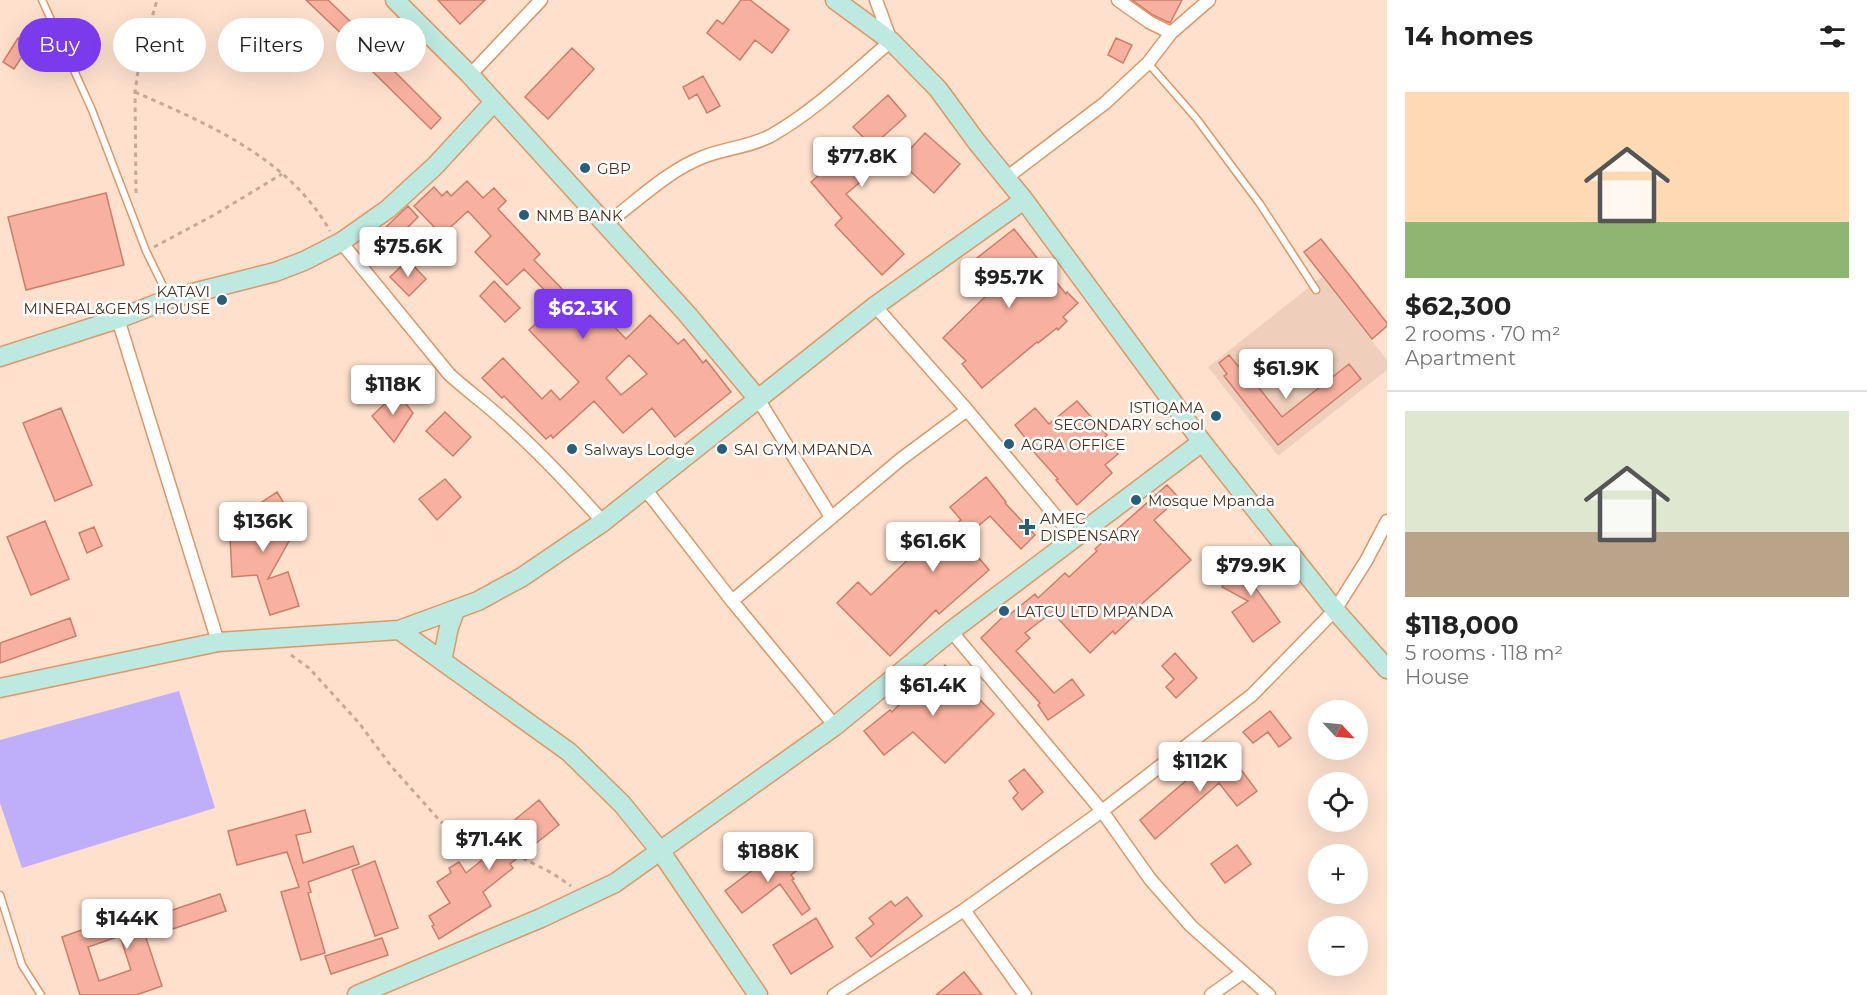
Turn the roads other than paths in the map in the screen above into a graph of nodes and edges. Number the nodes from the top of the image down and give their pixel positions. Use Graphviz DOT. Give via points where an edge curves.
graph roads {
  1 [pos="42,0"];
  2 [pos="395,0"];
  3 [pos="541,0"];
  4 [pos="835,0"];
  5 [pos="876,0"];
  6 [pos="1209,0"];
  7 [pos="1119,1"];
  8 [pos="1171,33"];
  9 [pos="891,41"];
  10 [pos="1148,63"];
  11 [pos="470,75"];
  12 [pos="494,102"];
  13 [pos="1006,178"];
  14 [pos="1024,200"];
  15 [pos="605,225"];
  16 [pos="339,243"];
  17 [pos="1316,291"];
  18 [pos="169,299"];
  19 [pos="875,306"];
  20 [pos="118,319"];
  21 [pos="0,357"];
  22 [pos="758,399"];
  23 [pos="967,410"];
  24 [pos="1202,442"];
  25 [pos="646,490"];
  26 [pos="831,517"];
  27 [pos="1387,521"];
  28 [pos="603,522"];
  29 [pos="1074,538"];
  30 [pos="732,601"];
  31 [pos="1335,610"];
  32 [pos="455,611"];
  33 [pos="399,630"];
  34 [pos="951,631"];
  35 [pos="218,642"];
  36 [pos="442,661"];
  37 [pos="1387,669"];
  38 [pos="0,688"];
  39 [pos="835,726"];
  40 [pos="1102,811"];
  41 [pos="661,852"];
  42 [pos="0,895"];
  43 [pos="964,910"];
  44 [pos="1242,973"];
  45 [pos="42,995"];
  46 [pos="357,995"];
  47 [pos="758,995"];
  48 [pos="834,995"];
  49 [pos="1025,995"];
  50 [pos="1211,995"];
  51 [pos="1269,995"];
  1 -- 18 [label="lane" via="92,110 146,251"];
  2 -- 11 [label="street"];
  3 -- 11 [label="street"];
  4 -- 9 [label="street"];
  5 -- 9 [label="street"];
  6 -- 8 [label="street"];
  7 -- 8 [label="street"];
  8 -- 10 [label="street"];
  9 -- 13 [label="street" via="938,89"];
  9 -- 15 [label="street" via="791,124 769,137 684,166"];
  10 -- 13 [label="street" via="1081,123"];
  10 -- 17 [label="lane" via="1260,204"];
  11 -- 12 [label="street"];
  12 -- 15 [label="street"];
  12 -- 16 [label="street" via="427,174 388,209"];
  13 -- 14 [label="street"];
  14 -- 19 [label="street"];
  14 -- 24 [label="street"];
  15 -- 22 [label="street"];
  16 -- 18 [label="street" via="274,272"];
  16 -- 28 [label="street" via="449,374 538,453"];
  18 -- 20 [label="street"];
  19 -- 22 [label="street"];
  19 -- 23 [label="street"];
  20 -- 21 [label="street"];
  20 -- 35 [label="street"];
  22 -- 25 [label="street"];
  22 -- 26 [label="street"];
  23 -- 26 [label="street"];
  23 -- 29 [label="street"];
  24 -- 29 [label="street"];
  24 -- 31 [label="street"];
  25 -- 28 [label="street"];
  25 -- 30 [label="street"];
  26 -- 30 [label="street"];
  27 -- 31 [label="street"];
  28 -- 32 [label="street" via="522,577"];
  29 -- 34 [label="street"];
  30 -- 39 [label="street"];
  31 -- 37 [label="street"];
  31 -- 40 [label="street" via="1252,695"];
  32 -- 33 [label="street"];
  32 -- 36 [label="street"];
  33 -- 35 [label="street"];
  33 -- 36 [label="street"];
  34 -- 39 [label="street"];
  34 -- 40 [label="street"];
  35 -- 38 [label="street"];
  36 -- 41 [label="street" via="569,752 622,804"];
  39 -- 41 [label="street"];
  40 -- 43 [label="street"];
  40 -- 44 [label="street" via="1150,879 1191,926"];
  41 -- 46 [label="street" via="615,883 541,918"];
  41 -- 47 [label="street"];
  42 -- 45 [label="lane" via="22,965"];
  43 -- 48 [label="street"];
  43 -- 49 [label="street"];
  44 -- 50 [label="street"];
  44 -- 51 [label="street"];
}
